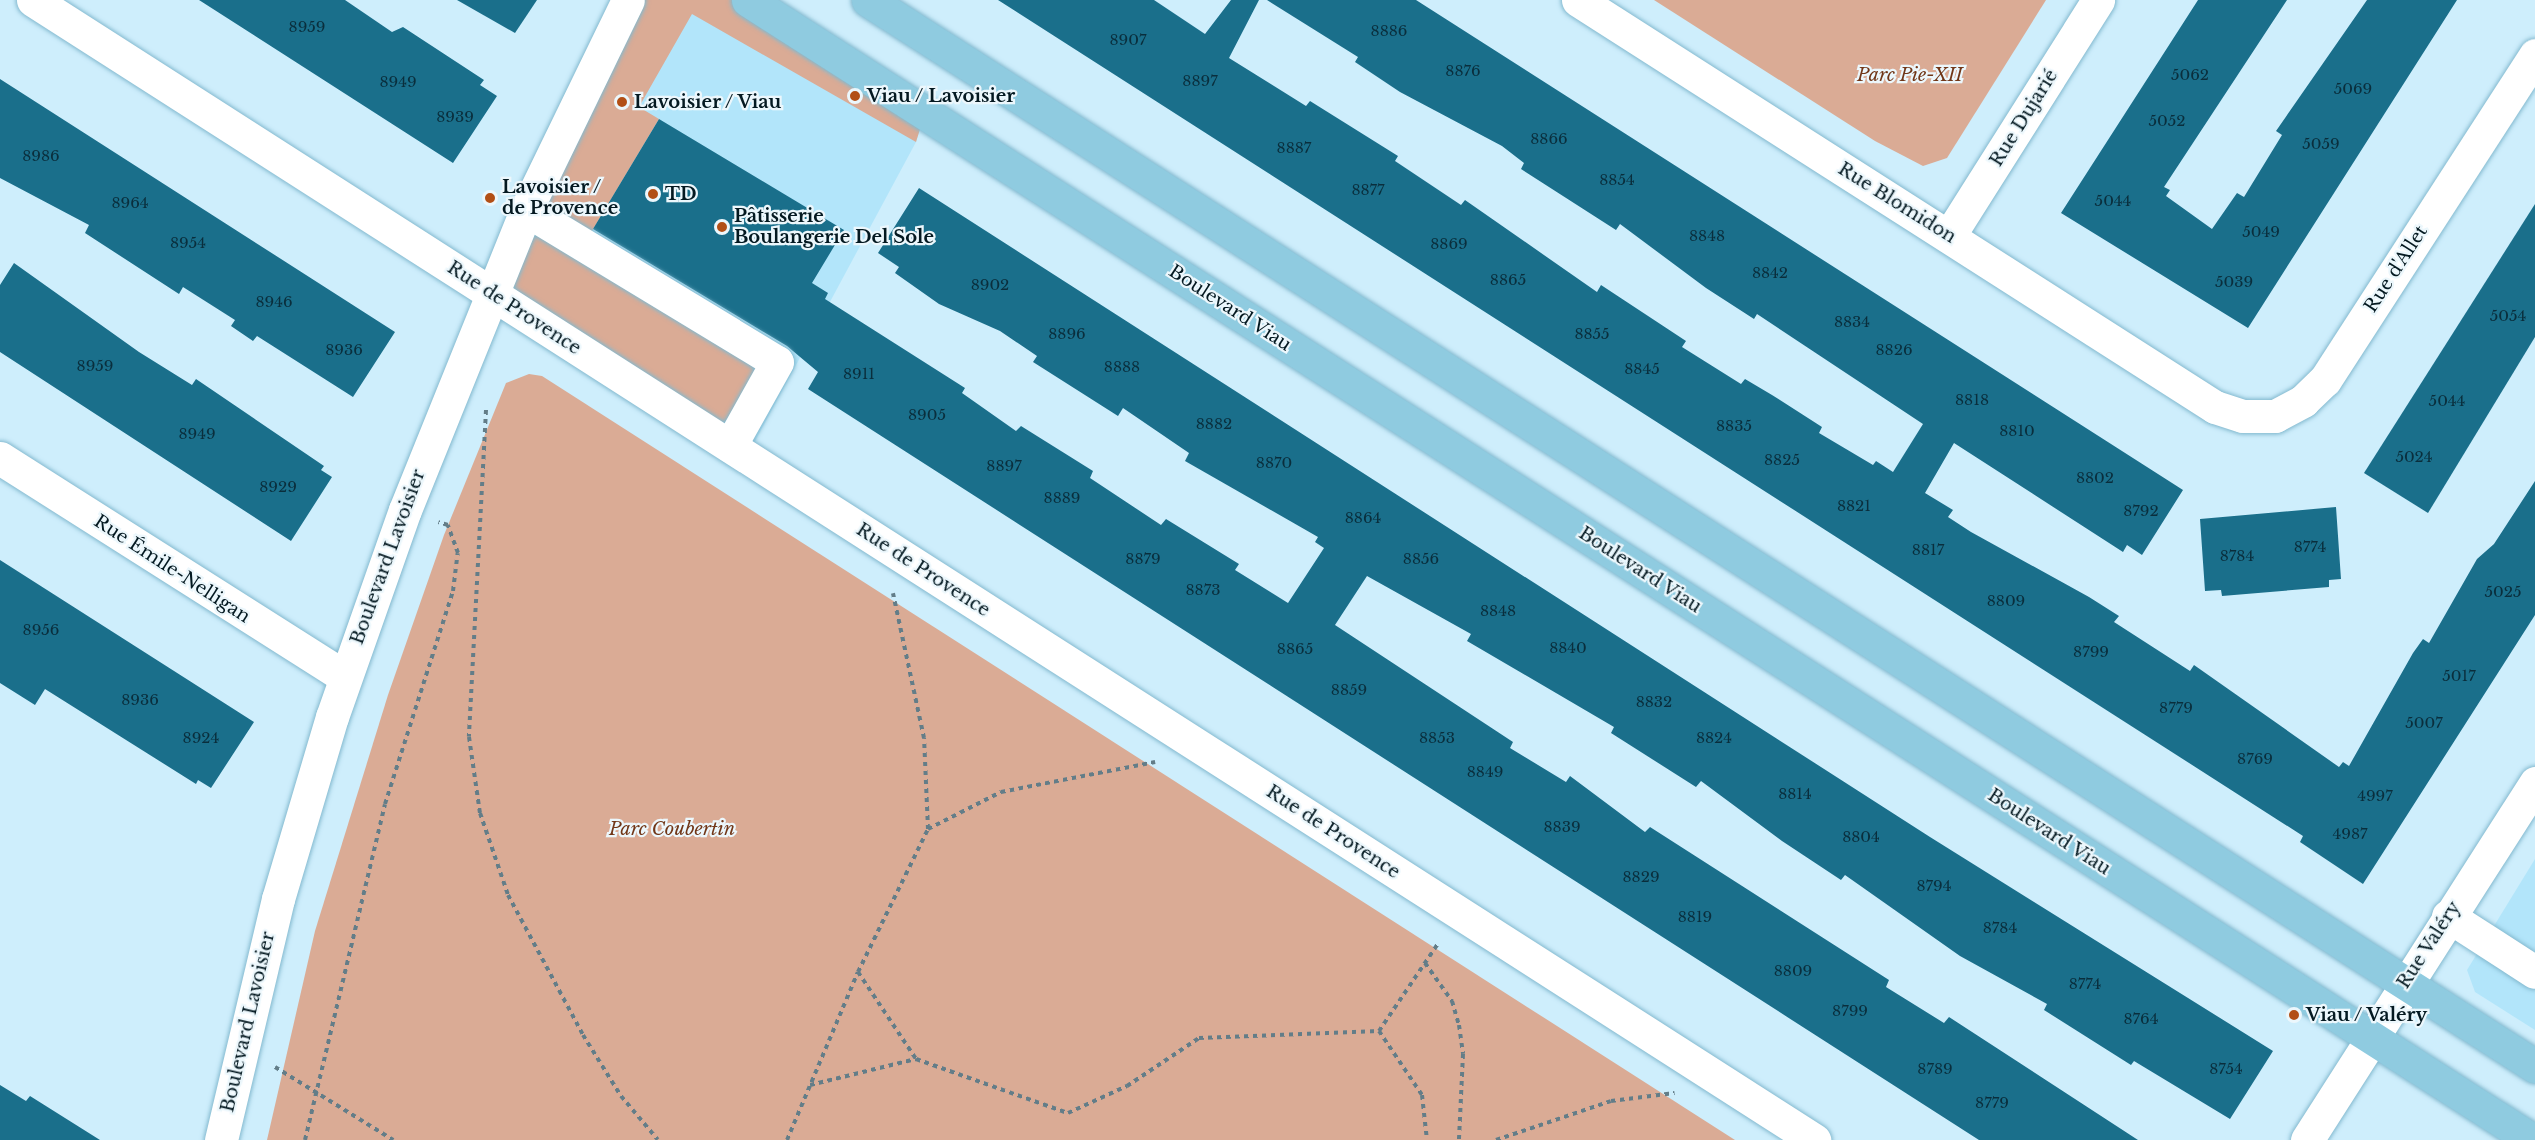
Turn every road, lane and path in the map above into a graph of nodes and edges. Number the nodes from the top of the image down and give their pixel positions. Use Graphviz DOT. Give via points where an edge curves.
graph roads {
  1 [pos="33,0"];
  2 [pos="628,0"];
  3 [pos="748,0"];
  4 [pos="868,0"];
  5 [pos="1578,0"];
  6 [pos="2098,0"];
  7 [pos="2535,55"];
  8 [pos="526,210"];
  9 [pos="1949,236"];
  10 [pos="491,293"];
  11 [pos="486,397"];
  12 [pos="2215,407"];
  13 [pos="730,446"];
  14 [pos="0,458"];
  15 [pos="405,510"];
  16 [pos="883,544"];
  17 [pos="345,677"];
  18 [pos="1208,752"];
  19 [pos="2535,783"];
  20 [pos="928,829"];
  21 [pos="1459,913"];
  22 [pos="2448,916"];
  23 [pos="1425,963"];
  24 [pos="858,972"];
  25 [pos="2535,972"];
  26 [pos="2405,982"];
  27 [pos="1378,1030"];
  28 [pos="2372,1037"];
  29 [pos="242,1046"];
  30 [pos="916,1059"];
  31 [pos="2535,1066"];
  32 [pos="810,1085"];
  33 [pos="1729,1086"];
  34 [pos="319,1094"];
  35 [pos="790,1133"];
  36 [pos="221,1140"];
  37 [pos="305,1140"];
  38 [pos="393,1140"];
  39 [pos="658,1140"];
  40 [pos="787,1140"];
  41 [pos="793,1140"];
  42 [pos="1427,1140"];
  43 [pos="1459,1140"];
  44 [pos="1496,1140"];
  45 [pos="1814,1140"];
  46 [pos="2307,1140"];
  47 [pos="2532,1140"];
  1 -- 10 [label="street, Rue de Provence"];
  2 -- 8 [label="street, Boulevard Lavoisier"];
  3 -- 28 [label="main road, Boulevard Viau"];
  4 -- 26 [label="main road"];
  5 -- 9 [label="street, Rue Blomidon"];
  6 -- 9 [label="street, Rue Dujarié"];
  7 -- 12 [label="street, Rue d'Allet" via="2325,380 2303,401 2275,416 2243,416"];
  8 -- 10 [label="street, Boulevard Lavoisier"];
  8 -- 13 [label="street" via="777,362"];
  9 -- 12 [label="street, Rue Blomidon"];
  10 -- 13 [label="street, Rue de Provence"];
  10 -- 15 [label="street, Boulevard Lavoisier"];
  11 -- 39 [label="path" via="469,737 480,813 508,895 583,1035 621,1096"];
  13 -- 16 [label="street, Rue de Provence"];
  14 -- 17 [label="street, Rue Émile-Nelligan"];
  15 -- 17 [label="street, Boulevard Lavoisier"];
  15 -- 34 [label="path" via="448,525 458,553 453,591 385,804"];
  16 -- 18 [label="street, Rue de Provence"];
  16 -- 20 [label="path" via="924,738"];
  17 -- 29 [label="street, Boulevard Lavoisier" via="278,899"];
  18 -- 20 [label="path" via="1000,792"];
  18 -- 21 [label="street, Rue de Provence"];
  19 -- 22 [label="street, Rue Valéry"];
  20 -- 24 [label="path"];
  21 -- 23 [label="path"];
  21 -- 33 [label="street, Rue de Provence"];
  22 -- 25 [label="street"];
  22 -- 26 [label="street, Rue Valéry"];
  23 -- 27 [label="path"];
  23 -- 43 [label="path" via="1452,1001 1459,1026 1463,1054"];
  24 -- 30 [label="path"];
  24 -- 32 [label="path"];
  26 -- 28 [label="street, Rue Valéry"];
  26 -- 31 [label="main road"];
  27 -- 30 [label="path" via="1199,1038 1127,1086 1068,1113"];
  27 -- 42 [label="path" via="1422,1095"];
  28 -- 46 [label="street, Rue Valéry"];
  28 -- 47 [label="main road, Boulevard Viau"];
  29 -- 34 [label="path"];
  29 -- 36 [label="street, Boulevard Lavoisier"];
  30 -- 32 [label="path"];
  32 -- 35 [label="path"];
  33 -- 44 [label="path" via="1611,1101"];
  33 -- 45 [label="street, Rue de Provence"];
  34 -- 37 [label="path"];
  34 -- 38 [label="path"];
  35 -- 40 [label="path"];
  35 -- 41 [label="path"];
}
